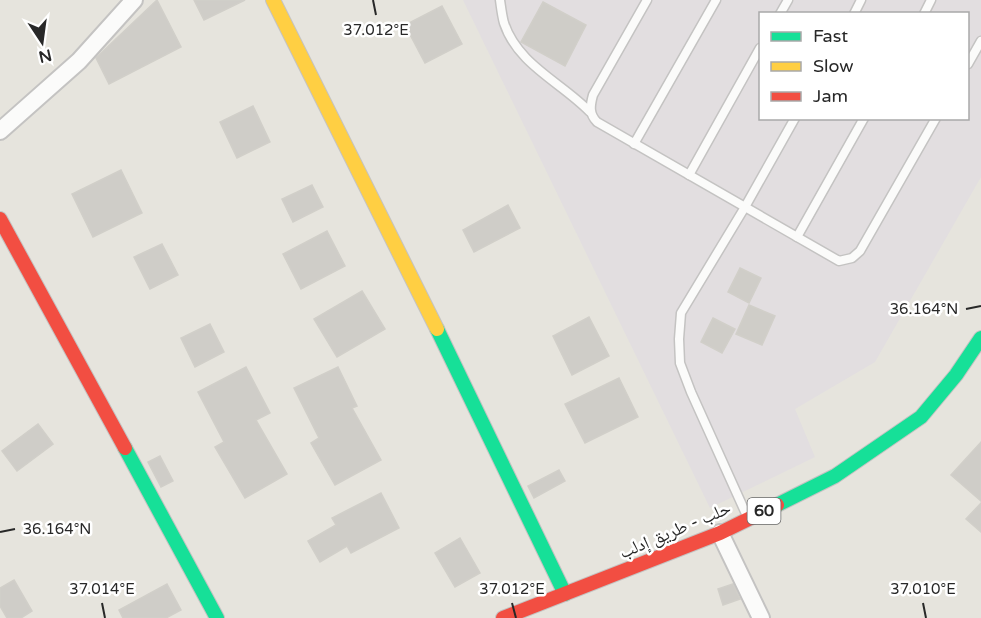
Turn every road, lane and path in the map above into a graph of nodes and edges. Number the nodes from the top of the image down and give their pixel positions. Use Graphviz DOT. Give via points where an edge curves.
graph roads {
  1 [pos="134,0"];
  2 [pos="273,0"];
  3 [pos="500,0"];
  4 [pos="647,0"];
  5 [pos="716,0"];
  6 [pos="981,41"];
  7 [pos="759,50"];
  8 [pos="969,62"];
  9 [pos="591,112"];
  10 [pos="794,120"];
  11 [pos="863,120"];
  12 [pos="935,120"];
  13 [pos="0,131"];
  14 [pos="634,144"];
  15 [pos="689,175"];
  16 [pos="745,207"];
  17 [pos="0,219"];
  18 [pos="798,237"];
  19 [pos="981,338"];
  20 [pos="748,519"];
  21 [pos="720,533"];
  22 [pos="565,594"];
  23 [pos="217,618"];
  24 [pos="503,618"];
  25 [pos="761,618"];
  1 -- 13 [label="street" via="79,61"];
  2 -- 22 [label="main road"];
  3 -- 9 [label="lane" via="504,23 516,48"];
  4 -- 9 [label="lane" via="593,95"];
  5 -- 14 [label="lane"];
  6 -- 8 [label="lane"];
  7 -- 15 [label="lane"];
  9 -- 14 [label="lane" via="597,122"];
  10 -- 16 [label="lane"];
  11 -- 18 [label="lane"];
  12 -- 18 [label="lane" via="857,255 839,261"];
  14 -- 15 [label="lane"];
  15 -- 16 [label="lane"];
  16 -- 18 [label="lane"];
  16 -- 20 [label="lane" via="681,313 679,339 680,363 691,392"];
  17 -- 23 [label="main road"];
  19 -- 20 [label="main road, حلب - طريق إدلب / 60" via="921,417 836,476"];
  20 -- 21 [label="main road, حلب - طريق إدلب / 60"];
  21 -- 22 [label="main road, حلب - طريق إدلب / 60"];
  21 -- 25 [label="street"];
  22 -- 24 [label="main road, حلب - طريق إدلب / 60"];
}
